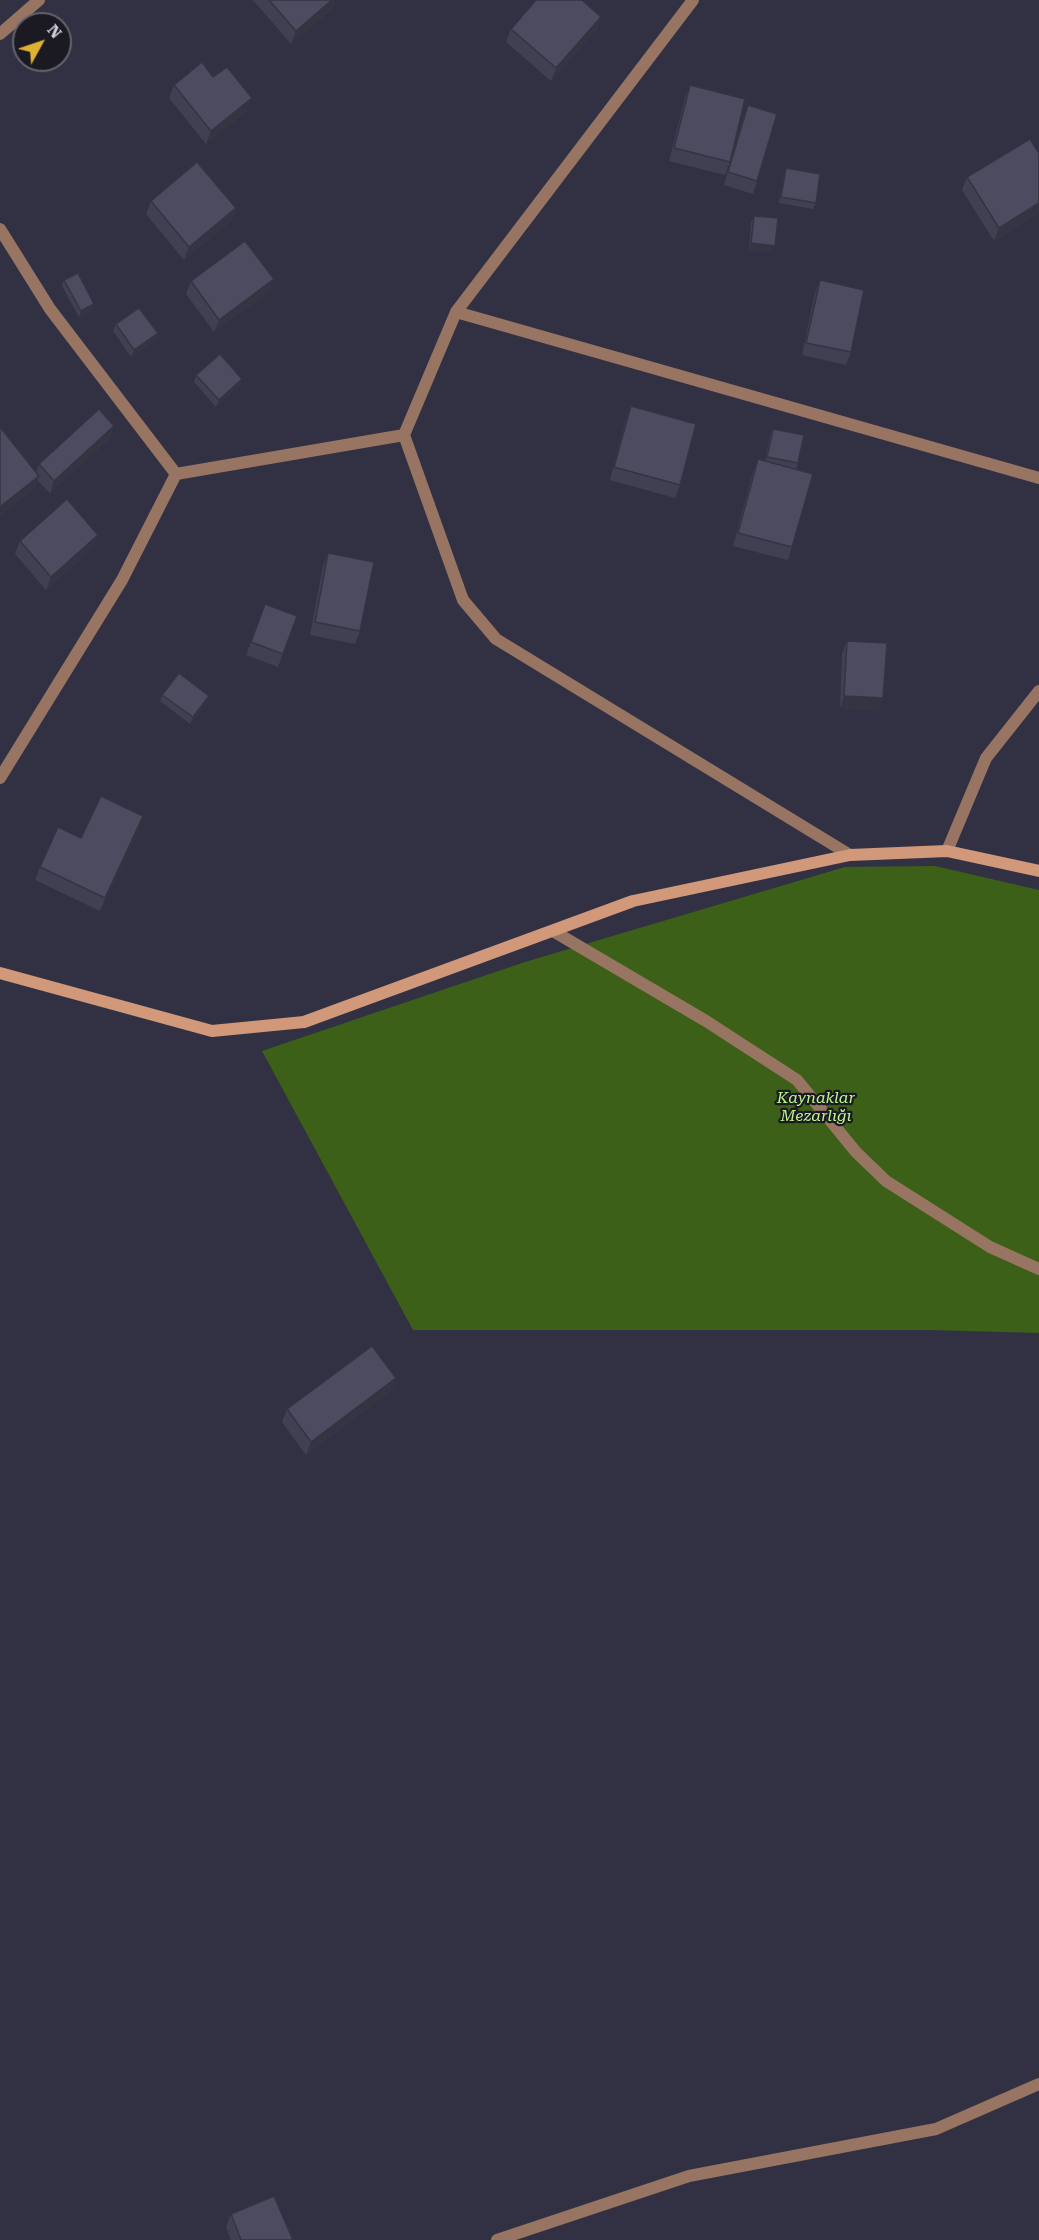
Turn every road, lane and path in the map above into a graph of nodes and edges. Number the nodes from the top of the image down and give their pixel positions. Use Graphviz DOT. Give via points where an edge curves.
graph roads {
  1 [pos="39,0"];
  2 [pos="693,0"];
  3 [pos="0,34"];
  4 [pos="0,230"];
  5 [pos="456,312"];
  6 [pos="404,435"];
  7 [pos="176,474"];
  8 [pos="1039,478"];
  9 [pos="1039,691"];
  10 [pos="0,778"];
  11 [pos="946,851"];
  12 [pos="850,855"];
  13 [pos="1039,871"];
  14 [pos="553,931"];
  15 [pos="0,973"];
  16 [pos="1039,1269"];
  17 [pos="1039,2084"];
  18 [pos="497,2240"];
  1 -- 3 [label="street"];
  2 -- 5 [label="street"];
  4 -- 7 [label="street" via="50,309"];
  5 -- 6 [label="street"];
  5 -- 8 [label="street"];
  6 -- 7 [label="street"];
  6 -- 12 [label="street" via="463,600 496,639"];
  7 -- 10 [label="street" via="122,580"];
  9 -- 11 [label="street" via="986,758"];
  11 -- 12 [label="street"];
  11 -- 13 [label="street"];
  12 -- 14 [label="street" via="633,902"];
  14 -- 15 [label="street" via="304,1022 213,1030"];
  14 -- 16 [label="street" via="797,1080 886,1182 990,1247"];
  17 -- 18 [label="street" via="936,2129 690,2176"];
}
